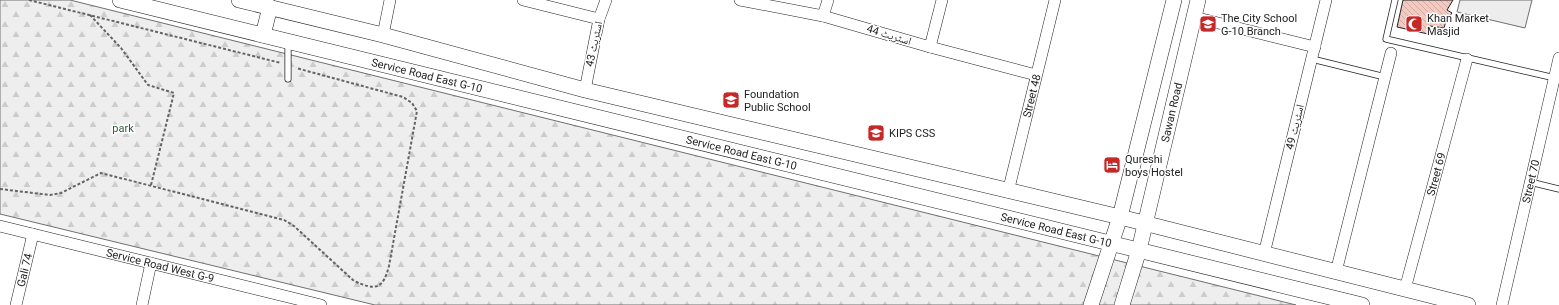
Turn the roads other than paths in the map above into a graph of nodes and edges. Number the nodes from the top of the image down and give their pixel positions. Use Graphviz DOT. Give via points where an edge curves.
graph roads {
  1 [pos="120,0"];
  2 [pos="239,0"];
  3 [pos="390,0"];
  4 [pos="606,0"];
  5 [pos="740,0"];
  6 [pos="828,0"];
  7 [pos="942,0"];
  8 [pos="1055,0"];
  9 [pos="1174,0"];
  10 [pos="1198,0"];
  11 [pos="1326,0"];
  12 [pos="1395,0"];
  13 [pos="530,1"];
  14 [pos="270,7"];
  15 [pos="824,16"];
  16 [pos="1194,17"];
  17 [pos="599,19"];
  18 [pos="263,35"];
  19 [pos="383,35"];
  20 [pos="288,41"];
  21 [pos="1315,47"];
  22 [pos="930,48"];
  23 [pos="1391,53"];
  24 [pos="1312,59"];
  25 [pos="1468,59"];
  26 [pos="1559,59"];
  27 [pos="1036,75"];
  28 [pos="1385,77"];
  29 [pos="1555,78"];
  30 [pos="288,79"];
  31 [pos="585,90"];
  32 [pos="1530,182"];
  33 [pos="1559,189"];
  34 [pos="1008,192"];
  35 [pos="1120,217"];
  36 [pos="1145,225"];
  37 [pos="0,226"];
  38 [pos="33,234"];
  39 [pos="1111,244"];
  40 [pos="1139,250"];
  41 [pos="1264,254"];
  42 [pos="151,263"];
  43 [pos="1336,272"];
  44 [pos="1405,290"];
  45 [pos="16,305"];
  46 [pos="142,305"];
  47 [pos="321,305"];
  48 [pos="1091,305"];
  49 [pos="1122,305"];
  50 [pos="1362,305"];
  51 [pos="1468,305"];
  52 [pos="1502,305"];
  1 -- 18 [label="main road, Service Road East G-10"];
  2 -- 14 [label="main road"];
  3 -- 19 [label="street"];
  4 -- 17 [label="street, اسٹریٹ 43"];
  5 -- 15 [label="street, اسٹریٹ 44"];
  6 -- 15 [label="street"];
  7 -- 22 [label="street"];
  8 -- 27 [label="street, Street 48"];
  9 -- 35 [label="main road"];
  10 -- 16 [label="main road, Sawan Road"];
  11 -- 21 [label="street, اسٹریٹ 49"];
  12 -- 25 [label="lane" via="1386,39"];
  13 -- 17 [label="street"];
  14 -- 18 [label="main road"];
  14 -- 19 [label="main road"];
  15 -- 22 [label="street, اسٹریٹ 44"];
  16 -- 21 [label="street"];
  16 -- 36 [label="main road, Sawan Road"];
  17 -- 31 [label="street, اسٹریٹ 43"];
  18 -- 20 [label="main road, Service Road East G-10"];
  19 -- 31 [label="main road"];
  20 -- 30 [label="lane"];
  20 -- 39 [label="main road, Service Road East G-10"];
  21 -- 24 [label="street, اسٹریٹ 49"];
  22 -- 27 [label="street, اسٹریٹ 44"];
  23 -- 28 [label="street"];
  24 -- 28 [label="lane"];
  24 -- 41 [label="street, اسٹریٹ 49"];
  25 -- 29 [label="lane"];
  25 -- 44 [label="street, Street 69"];
  26 -- 29 [label="street, Street 70"];
  27 -- 34 [label="street, Street 48"];
  28 -- 43 [label="street"];
  29 -- 32 [label="street, Street 70"];
  31 -- 34 [label="main road"];
  32 -- 33 [label="lane"];
  32 -- 52 [label="street, Street 70"];
  34 -- 35 [label="main road"];
  35 -- 36 [label="main road"];
  35 -- 39 [label="main road"];
  36 -- 40 [label="main road, Sawan Road"];
  36 -- 41 [label="main road"];
  37 -- 38 [label="street, Service Road West G-9"];
  38 -- 42 [label="street, Service Road West G-9"];
  38 -- 45 [label="street, Gali 74"];
  39 -- 40 [label="main road, Service Road East G-10"];
  39 -- 48 [label="main road"];
  40 -- 49 [label="main road, Sawan Road"];
  40 -- 50 [label="main road, Service Road East G-10"];
  41 -- 43 [label="main road"];
  42 -- 46 [label="street"];
  42 -- 47 [label="street, Service Road West G-9"];
  43 -- 44 [label="main road"];
  44 -- 51 [label="main road"];
}
